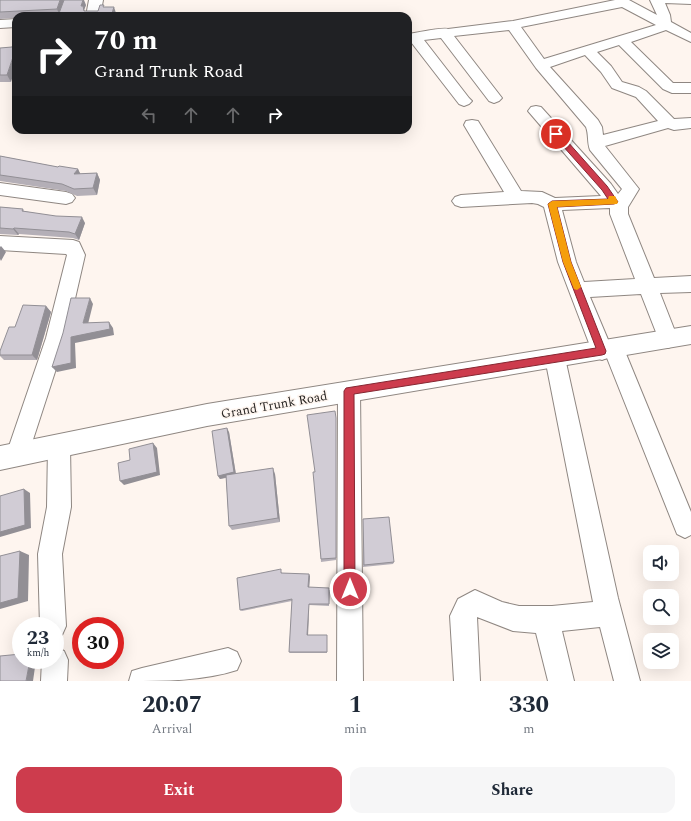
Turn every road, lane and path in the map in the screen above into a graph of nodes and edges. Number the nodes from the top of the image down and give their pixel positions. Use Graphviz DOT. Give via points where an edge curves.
graph roads {
  1 [pos="96,0"];
  2 [pos="657,0"];
  3 [pos="668,0"];
  4 [pos="691,0"];
  5 [pos="94,12"];
  6 [pos="12,23"];
  7 [pos="0,24"];
  8 [pos="513,25"];
  9 [pos="664,25"];
  10 [pos="444,32"];
  11 [pos="412,37"];
  12 [pos="412,38"];
  13 [pos="691,38"];
  14 [pos="622,41"];
  15 [pos="588,50"];
  16 [pos="541,65"];
  17 [pos="691,88"];
  18 [pos="494,98"];
  19 [pos="464,101"];
  20 [pos="536,111"];
  21 [pos="669,123"];
  22 [pos="691,123"];
  23 [pos="472,125"];
  24 [pos="595,143"];
  25 [pos="0,189"];
  26 [pos="66,198"];
  27 [pos="516,198"];
  28 [pos="461,201"];
  29 [pos="618,201"];
  30 [pos="552,204"];
  31 [pos="0,243"];
  32 [pos="691,284"];
  33 [pos="647,286"];
  34 [pos="578,290"];
  35 [pos="691,335"];
  36 [pos="668,339"];
  37 [pos="608,350"];
  38 [pos="555,358"];
  39 [pos="349,391"];
  40 [pos="59,446"];
  41 [pos="9,456"];
  42 [pos="685,526"];
  43 [pos="609,613"];
  44 [pos="53,617"];
  45 [pos="546,618"];
  46 [pos="228,662"];
  47 [pos="55,669"];
  48 [pos="54,681"];
  49 [pos="142,681"];
  50 [pos="350,681"];
  51 [pos="467,681"];
  52 [pos="561,681"];
  53 [pos="627,681"];
  1 -- 5 [label="street"];
  2 -- 9 [label="street" via="664,15"];
  3 -- 4 [label="street"];
  6 -- 7 [label="street"];
  8 -- 9 [label="street" via="624,3"];
  8 -- 10 [label="street"];
  8 -- 16 [label="street"];
  9 -- 13 [label="street"];
  9 -- 14 [label="street" via="655,32"];
  10 -- 11 [label="street"];
  10 -- 18 [label="street"];
  12 -- 19 [label="street"];
  14 -- 15 [label="street"];
  14 -- 17 [label="street" via="668,86"];
  15 -- 16 [label="street"];
  15 -- 21 [label="street" via="617,85 641,94"];
  16 -- 24 [label="street" via="592,124 596,131"];
  20 -- 29 [label="street"];
  21 -- 22 [label="street"];
  21 -- 24 [label="street"];
  23 -- 27 [label="street"];
  24 -- 29 [label="street" via="631,190"];
  25 -- 26 [label="street"];
  27 -- 28 [label="street"];
  27 -- 30 [label="street" via="542,198"];
  29 -- 30 [label="street"];
  29 -- 33 [label="street" via="619,214"];
  30 -- 34 [label="street" via="567,262"];
  31 -- 41 [label="street" via="73,248 76,256 56,338"];
  32 -- 33 [label="street"];
  33 -- 34 [label="street"];
  33 -- 36 [label="street"];
  34 -- 37 [label="street"];
  35 -- 36 [label="main road, Grand Trunk Road"];
  36 -- 37 [label="main road, Grand Trunk Road"];
  37 -- 38 [label="main road, Grand Trunk Road"];
  37 -- 42 [label="street"];
  38 -- 39 [label="main road, Grand Trunk Road"];
  38 -- 43 [label="street"];
  39 -- 40 [label="main road, Grand Trunk Road" via="207,415"];
  39 -- 50 [label="street"];
  40 -- 41 [label="main road, Grand Trunk Road"];
  40 -- 44 [label="street" via="59,507 50,554"];
  43 -- 45 [label="street"];
  43 -- 53 [label="street"];
  45 -- 51 [label="street" via="519,619 475,603 470,605 463,616"];
  45 -- 52 [label="street"];
  46 -- 49 [label="street"];
  47 -- 48 [label="street"];
}
